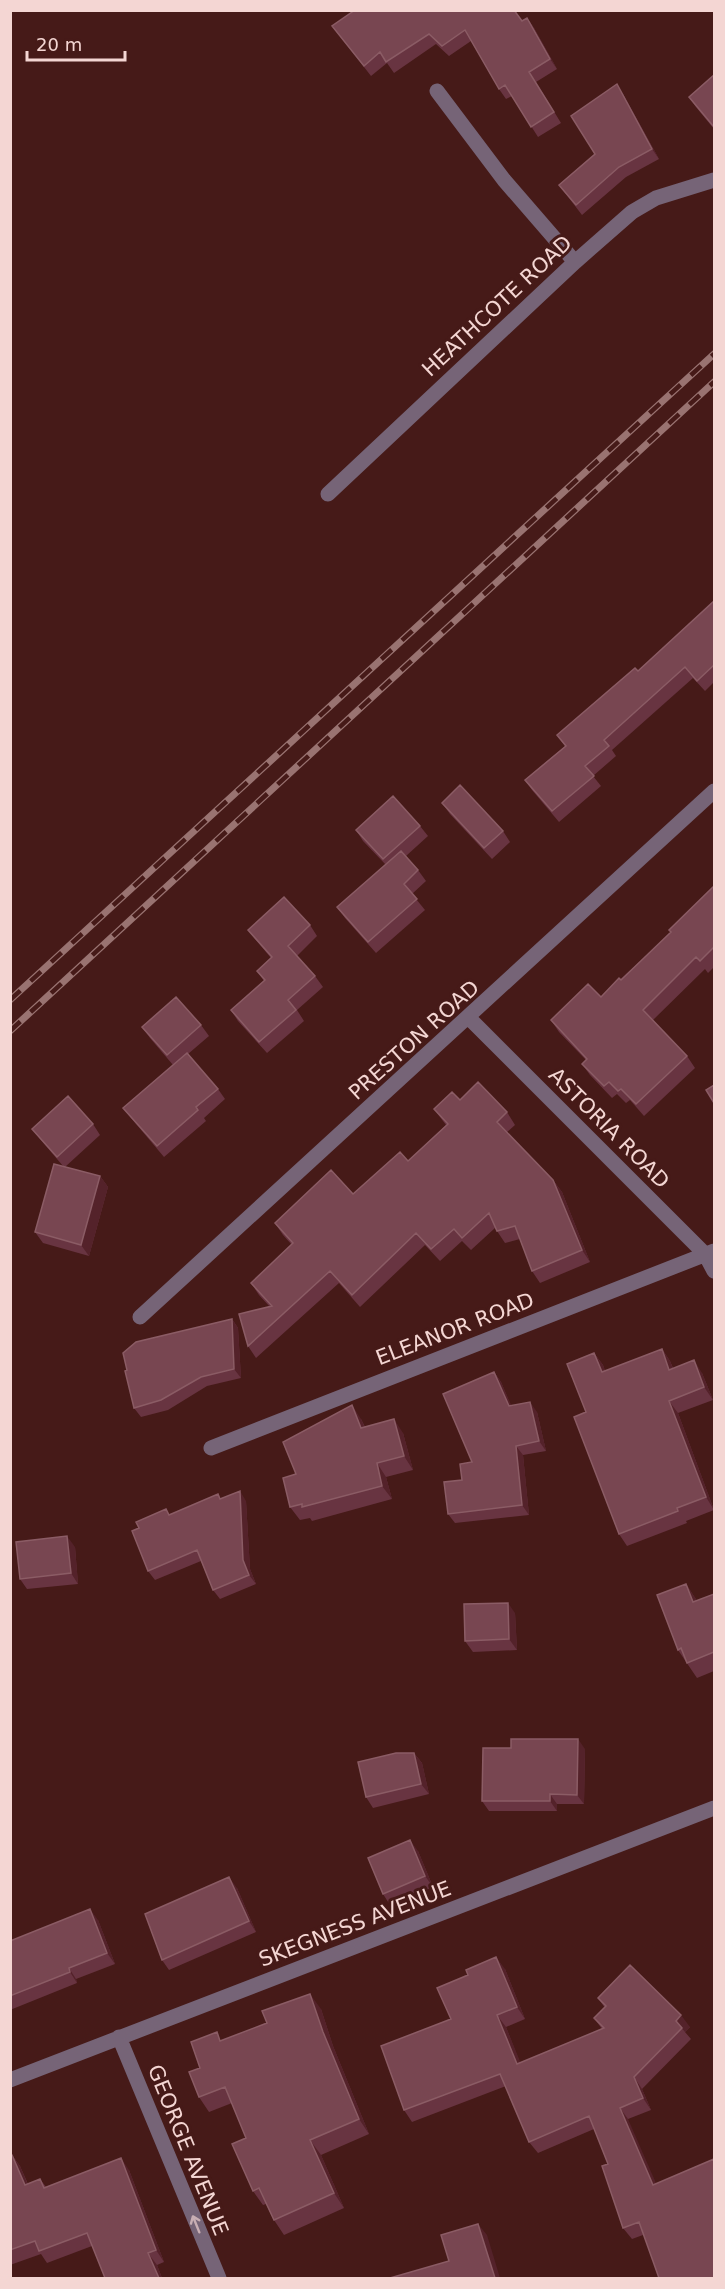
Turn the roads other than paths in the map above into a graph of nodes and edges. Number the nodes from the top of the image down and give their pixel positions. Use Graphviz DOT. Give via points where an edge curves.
graph roads {
  1 [pos="437,91"];
  2 [pos="714,180"];
  3 [pos="575,262"];
  4 [pos="328,494"];
  5 [pos="714,791"];
  6 [pos="469,1018"];
  7 [pos="710,1252"];
  8 [pos="714,1271"];
  9 [pos="140,1317"];
  10 [pos="211,1448"];
  11 [pos="714,1808"];
  12 [pos="119,2037"];
  13 [pos="10,2080"];
  14 [pos="219,2278"];
  1 -- 3 [label="street" via="504,180"];
  2 -- 3 [label="street, HEATHCOTE ROAD" via="656,198 632,212"];
  3 -- 4 [label="street, HEATHCOTE ROAD"];
  5 -- 6 [label="street, PRESTON ROAD"];
  6 -- 7 [label="street, ASTORIA ROAD"];
  6 -- 9 [label="street, PRESTON ROAD"];
  7 -- 8 [label="street, ASTORIA ROAD"];
  7 -- 10 [label="street, ELEANOR ROAD"];
  11 -- 12 [label="street, SKEGNESS AVENUE"];
  12 -- 13 [label="street, SKEGNESS AVENUE"];
  14 -- 12 [label="street, GEORGE AVENUE, one-way"];
}
